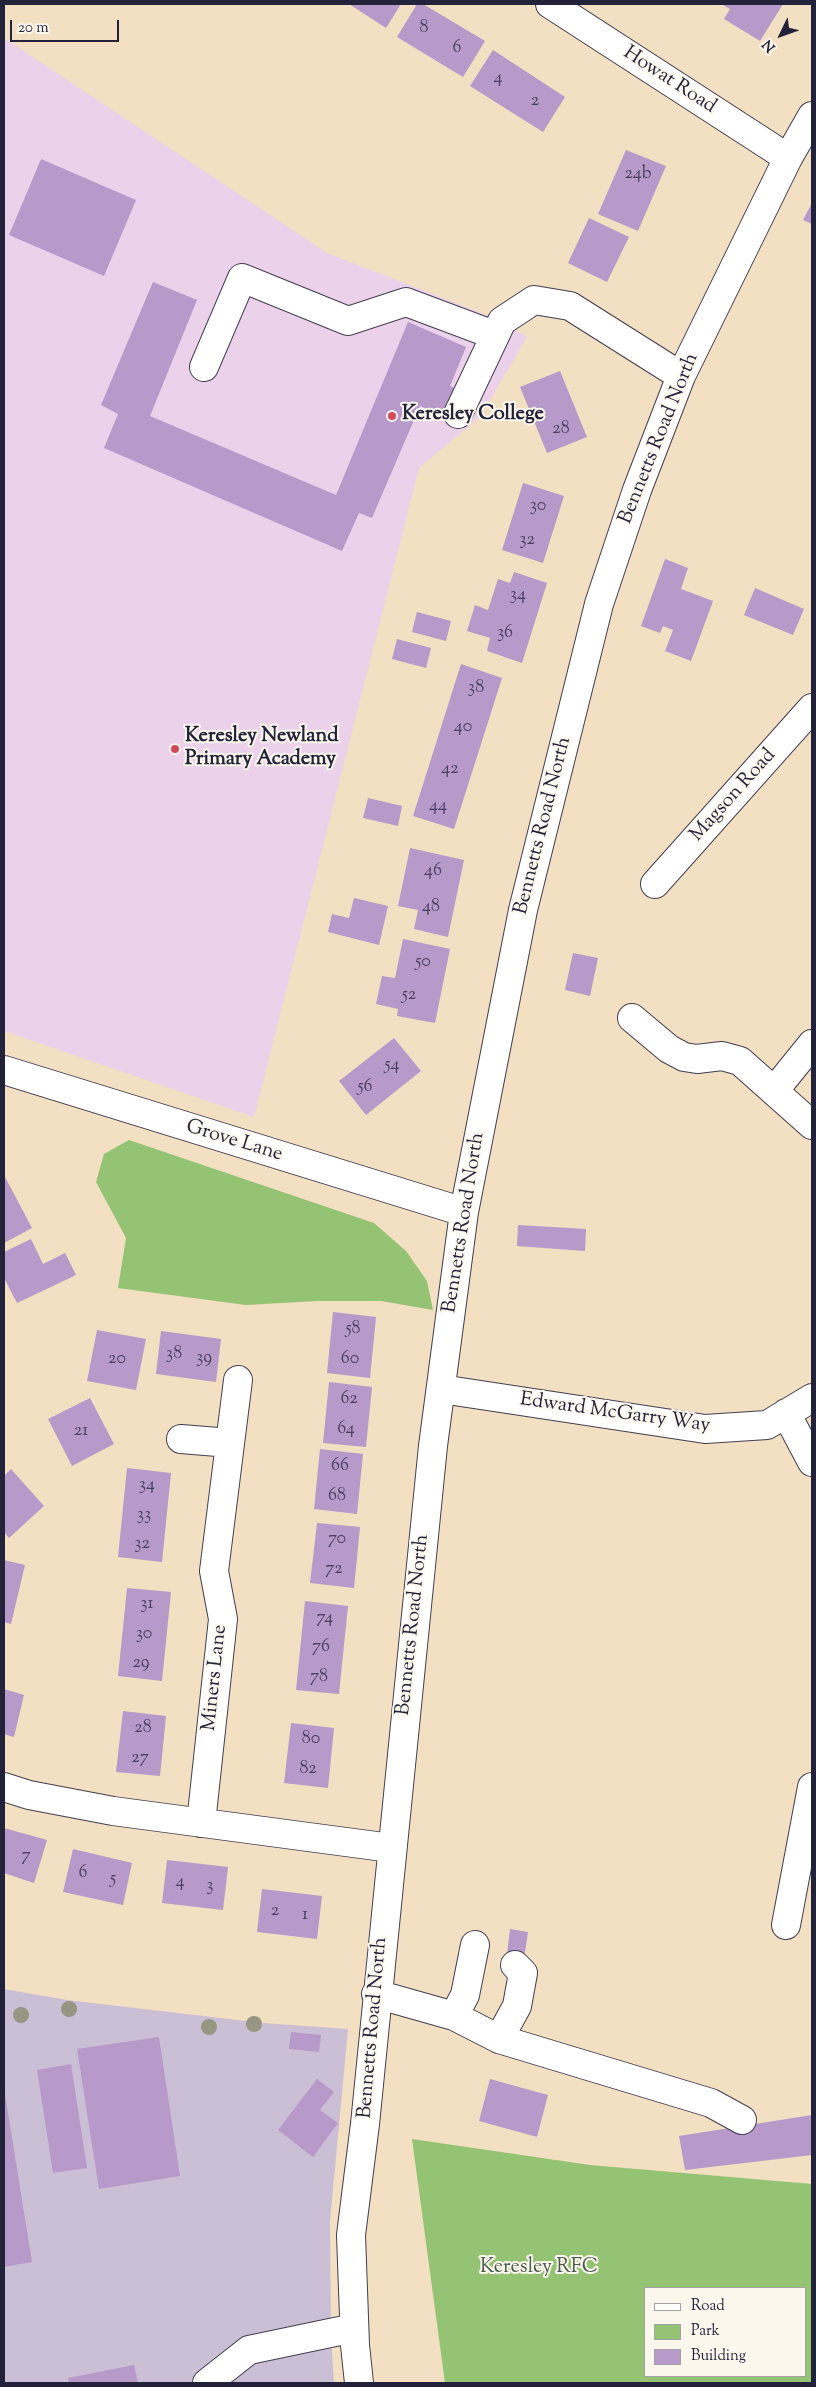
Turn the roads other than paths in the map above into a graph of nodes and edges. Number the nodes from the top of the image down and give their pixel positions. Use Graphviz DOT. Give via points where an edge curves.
graph roads {
  1 [pos="550,4"];
  2 [pos="812,116"];
  3 [pos="788,158"];
  4 [pos="494,335"];
  5 [pos="204,367"];
  6 [pos="681,376"];
  7 [pos="458,414"];
  8 [pos="812,708"];
  9 [pos="655,884"];
  10 [pos="632,1018"];
  11 [pos="812,1044"];
  12 [pos="4,1070"];
  13 [pos="774,1091"];
  14 [pos="812,1125"];
  15 [pos="464,1212"];
  16 [pos="238,1380"];
  17 [pos="440,1389"];
  18 [pos="812,1398"];
  19 [pos="786,1413"];
  20 [pos="181,1439"];
  21 [pos="230,1443"];
  22 [pos="812,1462"];
  23 [pos="4,1787"];
  24 [pos="812,1787"];
  25 [pos="201,1824"];
  26 [pos="391,1848"];
  27 [pos="786,1925"];
  28 [pos="475,1945"];
  29 [pos="515,1965"];
  30 [pos="376,1994"];
  31 [pos="454,2016"];
  32 [pos="499,2039"];
  33 [pos="742,2120"];
  34 [pos="354,2328"];
  35 [pos="207,2383"];
  36 [pos="359,2383"];
  1 -- 3 [label="street, Howat Road"];
  2 -- 3 [label="street, Bennetts Road North"];
  3 -- 6 [label="street, Bennetts Road North"];
  4 -- 5 [label="street" via="406,302 348,320 242,278"];
  4 -- 6 [label="street" via="502,321 534,300 570,306"];
  4 -- 7 [label="street"];
  6 -- 15 [label="street, Bennetts Road North" via="637,490 599,604 523,910"];
  8 -- 9 [label="street, Magson Road"];
  10 -- 13 [label="street" via="669,1049 684,1056 697,1059 722,1056 740,1061"];
  11 -- 13 [label="street"];
  12 -- 15 [label="street, Grove Lane"];
  13 -- 14 [label="street"];
  15 -- 17 [label="street, Bennetts Road North"];
  16 -- 21 [label="street, Miners Lane"];
  17 -- 19 [label="street, Edward McGarry Way" via="705,1429 767,1425"];
  17 -- 26 [label="street, Bennetts Road North"];
  18 -- 19 [label="street, Edward McGarry Way"];
  19 -- 22 [label="street"];
  20 -- 21 [label="street"];
  21 -- 25 [label="street, Miners Lane" via="214,1571 223,1619"];
  23 -- 25 [label="street" via="38,1797"];
  24 -- 27 [label="street"];
  25 -- 26 [label="street"];
  26 -- 30 [label="street, Bennetts Road North"];
  28 -- 31 [label="street" via="465,1994"];
  29 -- 32 [label="street" via="523,1973 517,2006"];
  30 -- 31 [label="street"];
  30 -- 34 [label="street, Bennetts Road North" via="351,2235"];
  31 -- 32 [label="street"];
  32 -- 33 [label="street" via="674,2091 711,2104"];
  34 -- 35 [label="street" via="249,2350"];
  34 -- 36 [label="street, Bennetts Road North"];
}
